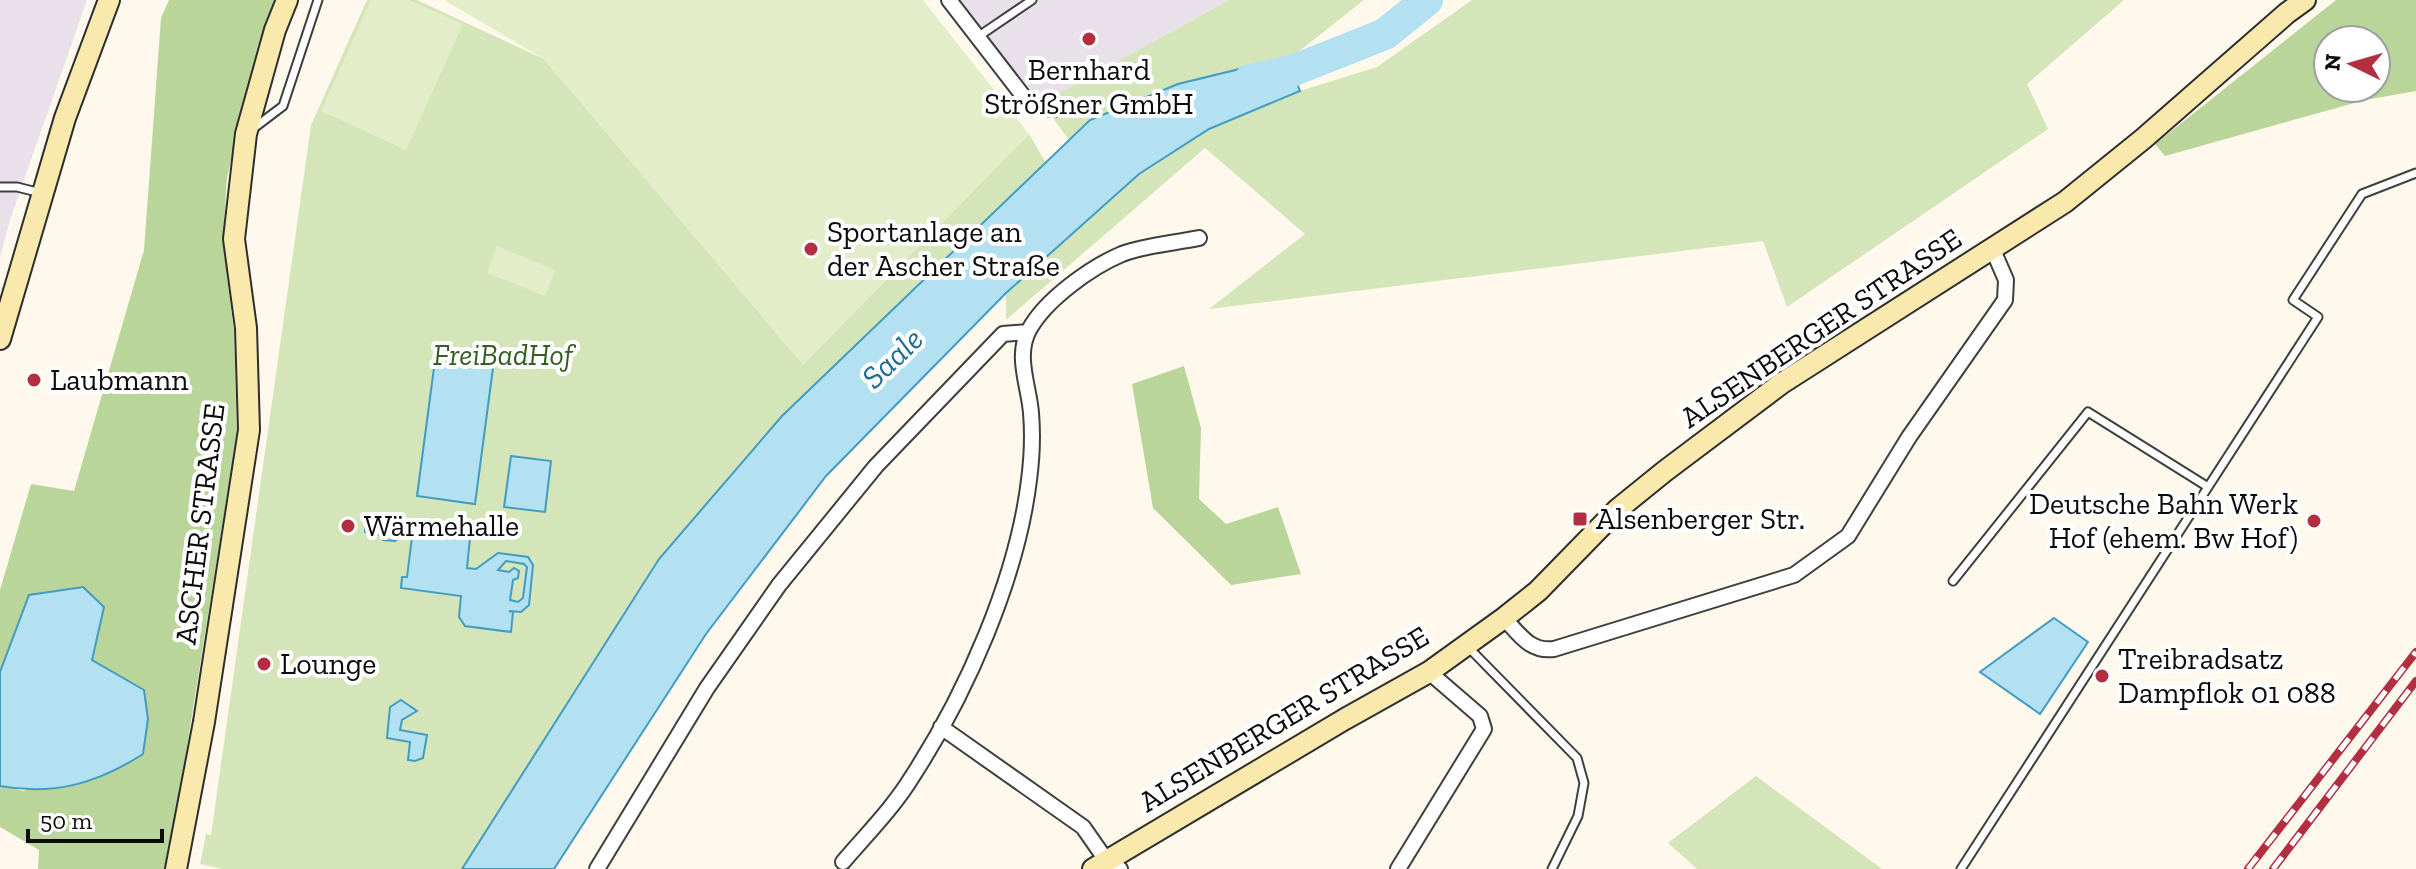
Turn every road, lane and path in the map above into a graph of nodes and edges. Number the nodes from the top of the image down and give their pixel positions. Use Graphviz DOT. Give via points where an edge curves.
graph roads {
  1 [pos="109,0"];
  2 [pos="287,0"];
  3 [pos="318,0"];
  4 [pos="949,0"];
  5 [pos="1032,0"];
  6 [pos="2305,0"];
  7 [pos="979,36"];
  8 [pos="1057,109"];
  9 [pos="246,134"];
  10 [pos="2416,173"];
  11 [pos="0,187"];
  12 [pos="43,194"];
  13 [pos="1199,238"];
  14 [pos="1993,250"];
  15 [pos="1028,332"];
  16 [pos="0,339"];
  17 [pos="2208,487"];
  18 [pos="1953,581"];
  19 [pos="1504,618"];
  20 [pos="1466,645"];
  21 [pos="1429,672"];
  22 [pos="941,727"];
  23 [pos="842,866"];
  24 [pos="1106,866"];
  25 [pos="176,869"];
  26 [pos="597,869"];
  27 [pos="1398,869"];
  28 [pos="1552,869"];
  29 [pos="1961,869"];
  1 -- 12 [label="street"];
  2 -- 9 [label="street, ASCHER STRASSE"];
  3 -- 9 [label="lane" via="283,106"];
  4 -- 7 [label="street"];
  5 -- 7 [label="lane"];
  6 -- 14 [label="street, ALSENBERGER STRASSE" via="2065,202"];
  7 -- 8 [label="street" via="1027,101"];
  9 -- 25 [label="street, ASCHER STRASSE" via="234,239 246,328 249,430"];
  10 -- 17 [label="lane" via="2362,194 2293,300 2318,317"];
  11 -- 12 [label="lane"];
  12 -- 16 [label="street"];
  13 -- 15 [label="street" via="1125,253 1102,264 1041,312"];
  14 -- 19 [label="street, ALSENBERGER STRASSE" via="1842,342 1706,439 1618,509"];
  14 -- 19 [label="street, ALSENBERGER STRASSE" via="2006,280 2005,300 1909,437 1848,536 1794,575 1554,649 1530,646"];
  15 -- 22 [label="street" via="1023,357 1033,442 1025,515 980,649"];
  15 -- 26 [label="street" via="1003,334 876,466 779,585 707,688"];
  17 -- 18 [label="lane" via="2088,412"];
  17 -- 29 [label="lane"];
  19 -- 20 [label="street, ALSENBERGER STRASSE"];
  20 -- 21 [label="street, ALSENBERGER STRASSE"];
  20 -- 28 [label="lane" via="1577,758 1584,783 1578,816"];
  21 -- 24 [label="street, ALSENBERGER STRASSE"];
  21 -- 27 [label="street" via="1480,716 1484,729"];
  22 -- 23 [label="street" via="911,779"];
  22 -- 24 [label="street" via="1083,827"];
}
